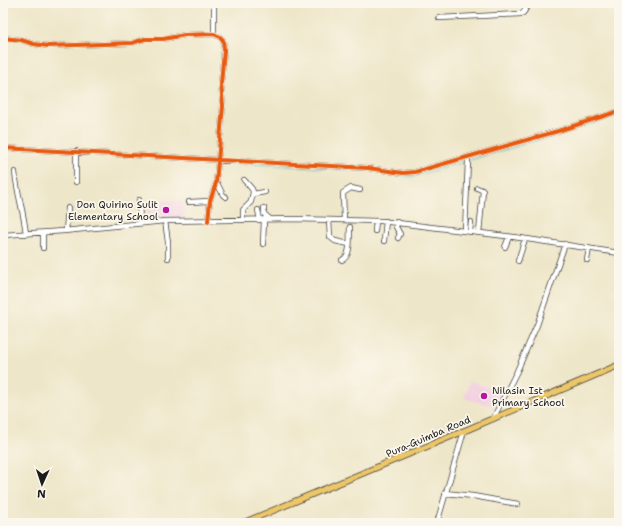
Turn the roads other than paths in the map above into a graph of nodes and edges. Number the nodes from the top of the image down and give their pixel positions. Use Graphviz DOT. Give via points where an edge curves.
graph roads {
  1 [pos="214,3"];
  2 [pos="528,3"];
  3 [pos="439,18"];
  4 [pos="214,34"];
  5 [pos="3,38"];
  6 [pos="619,110"];
  7 [pos="3,148"];
  8 [pos="76,151"];
  9 [pos="218,160"];
  10 [pos="468,161"];
  11 [pos="15,172"];
  12 [pos="244,180"];
  13 [pos="76,182"];
  14 [pos="216,183"];
  15 [pos="477,188"];
  16 [pos="360,190"];
  17 [pos="265,192"];
  18 [pos="253,194"];
  19 [pos="226,197"];
  20 [pos="139,200"];
  21 [pos="210,201"];
  22 [pos="189,202"];
  23 [pos="68,208"];
  24 [pos="264,208"];
  25 [pos="258,210"];
  26 [pos="270,219"];
  27 [pos="243,220"];
  28 [pos="262,220"];
  29 [pos="329,220"];
  30 [pos="344,220"];
  31 [pos="165,221"];
  32 [pos="208,221"];
  33 [pos="376,221"];
  34 [pos="386,221"];
  35 [pos="397,222"];
  36 [pos="472,222"];
  37 [pos="140,223"];
  38 [pos="350,227"];
  39 [pos="500,230"];
  40 [pos="66,231"];
  41 [pos="376,231"];
  42 [pos="468,231"];
  43 [pos="43,233"];
  44 [pos="479,233"];
  45 [pos="26,234"];
  46 [pos="3,235"];
  47 [pos="501,235"];
  48 [pos="509,237"];
  49 [pos="398,238"];
  50 [pos="525,239"];
  51 [pos="384,241"];
  52 [pos="263,244"];
  53 [pos="349,244"];
  54 [pos="565,244"];
  55 [pos="505,247"];
  56 [pos="43,248"];
  57 [pos="589,248"];
  58 [pos="619,254"];
  59 [pos="168,258"];
  60 [pos="342,260"];
  61 [pos="587,260"];
  62 [pos="518,261"];
  63 [pos="619,364"];
  64 [pos="493,419"];
  65 [pos="464,431"];
  66 [pos="445,493"];
  67 [pos="518,504"];
  68 [pos="243,523"];
  69 [pos="437,523"];
  1 -- 4 [label="street"];
  2 -- 3 [label="street" via="526,10 521,14"];
  4 -- 5 [label="street" via="79,46 48,46"];
  4 -- 9 [label="street" via="223,40 224,50"];
  6 -- 9 [label="street" via="558,131 406,173 368,168"];
  7 -- 8 [label="street"];
  8 -- 9 [label="street"];
  8 -- 13 [label="street"];
  9 -- 14 [label="street"];
  10 -- 42 [label="street"];
  11 -- 45 [label="street"];
  12 -- 18 [label="street"];
  14 -- 19 [label="street"];
  14 -- 21 [label="street"];
  15 -- 44 [label="street" via="483,191"];
  16 -- 30 [label="street" via="351,188 343,193"];
  17 -- 18 [label="street"];
  18 -- 27 [label="street" via="251,202 243,210"];
  20 -- 37 [label="street"];
  21 -- 22 [label="street"];
  21 -- 32 [label="street"];
  23 -- 40 [label="street"];
  24 -- 26 [label="street" via="264,214"];
  25 -- 28 [label="street"];
  26 -- 28 [label="street"];
  26 -- 29 [label="street"];
  27 -- 28 [label="street"];
  27 -- 32 [label="street"];
  28 -- 52 [label="street"];
  29 -- 30 [label="street"];
  29 -- 53 [label="street" via="330,237"];
  30 -- 33 [label="street"];
  31 -- 32 [label="street"];
  31 -- 37 [label="street"];
  31 -- 59 [label="street"];
  33 -- 34 [label="street"];
  33 -- 41 [label="street"];
  34 -- 35 [label="street"];
  34 -- 51 [label="street"];
  35 -- 42 [label="street"];
  35 -- 49 [label="street" via="396,227 400,234"];
  36 -- 42 [label="street"];
  37 -- 40 [label="street"];
  38 -- 53 [label="street"];
  39 -- 47 [label="street"];
  40 -- 43 [label="street"];
  42 -- 44 [label="street"];
  43 -- 45 [label="street"];
  43 -- 56 [label="street"];
  44 -- 47 [label="street"];
  45 -- 46 [label="street"];
  47 -- 48 [label="street"];
  48 -- 50 [label="street"];
  48 -- 55 [label="street"];
  50 -- 54 [label="street"];
  50 -- 62 [label="street"];
  53 -- 60 [label="street" via="348,254"];
  54 -- 57 [label="street"];
  54 -- 64 [label="street" via="537,325"];
  57 -- 58 [label="street"];
  57 -- 61 [label="street"];
  63 -- 64 [label="main road, Pura-Guimba Road"];
  64 -- 65 [label="main road, Pura-Guimba Road"];
  65 -- 66 [label="street"];
  65 -- 68 [label="main road, Pura-Guimba Road"];
  66 -- 67 [label="street"];
  66 -- 69 [label="street"];
}
